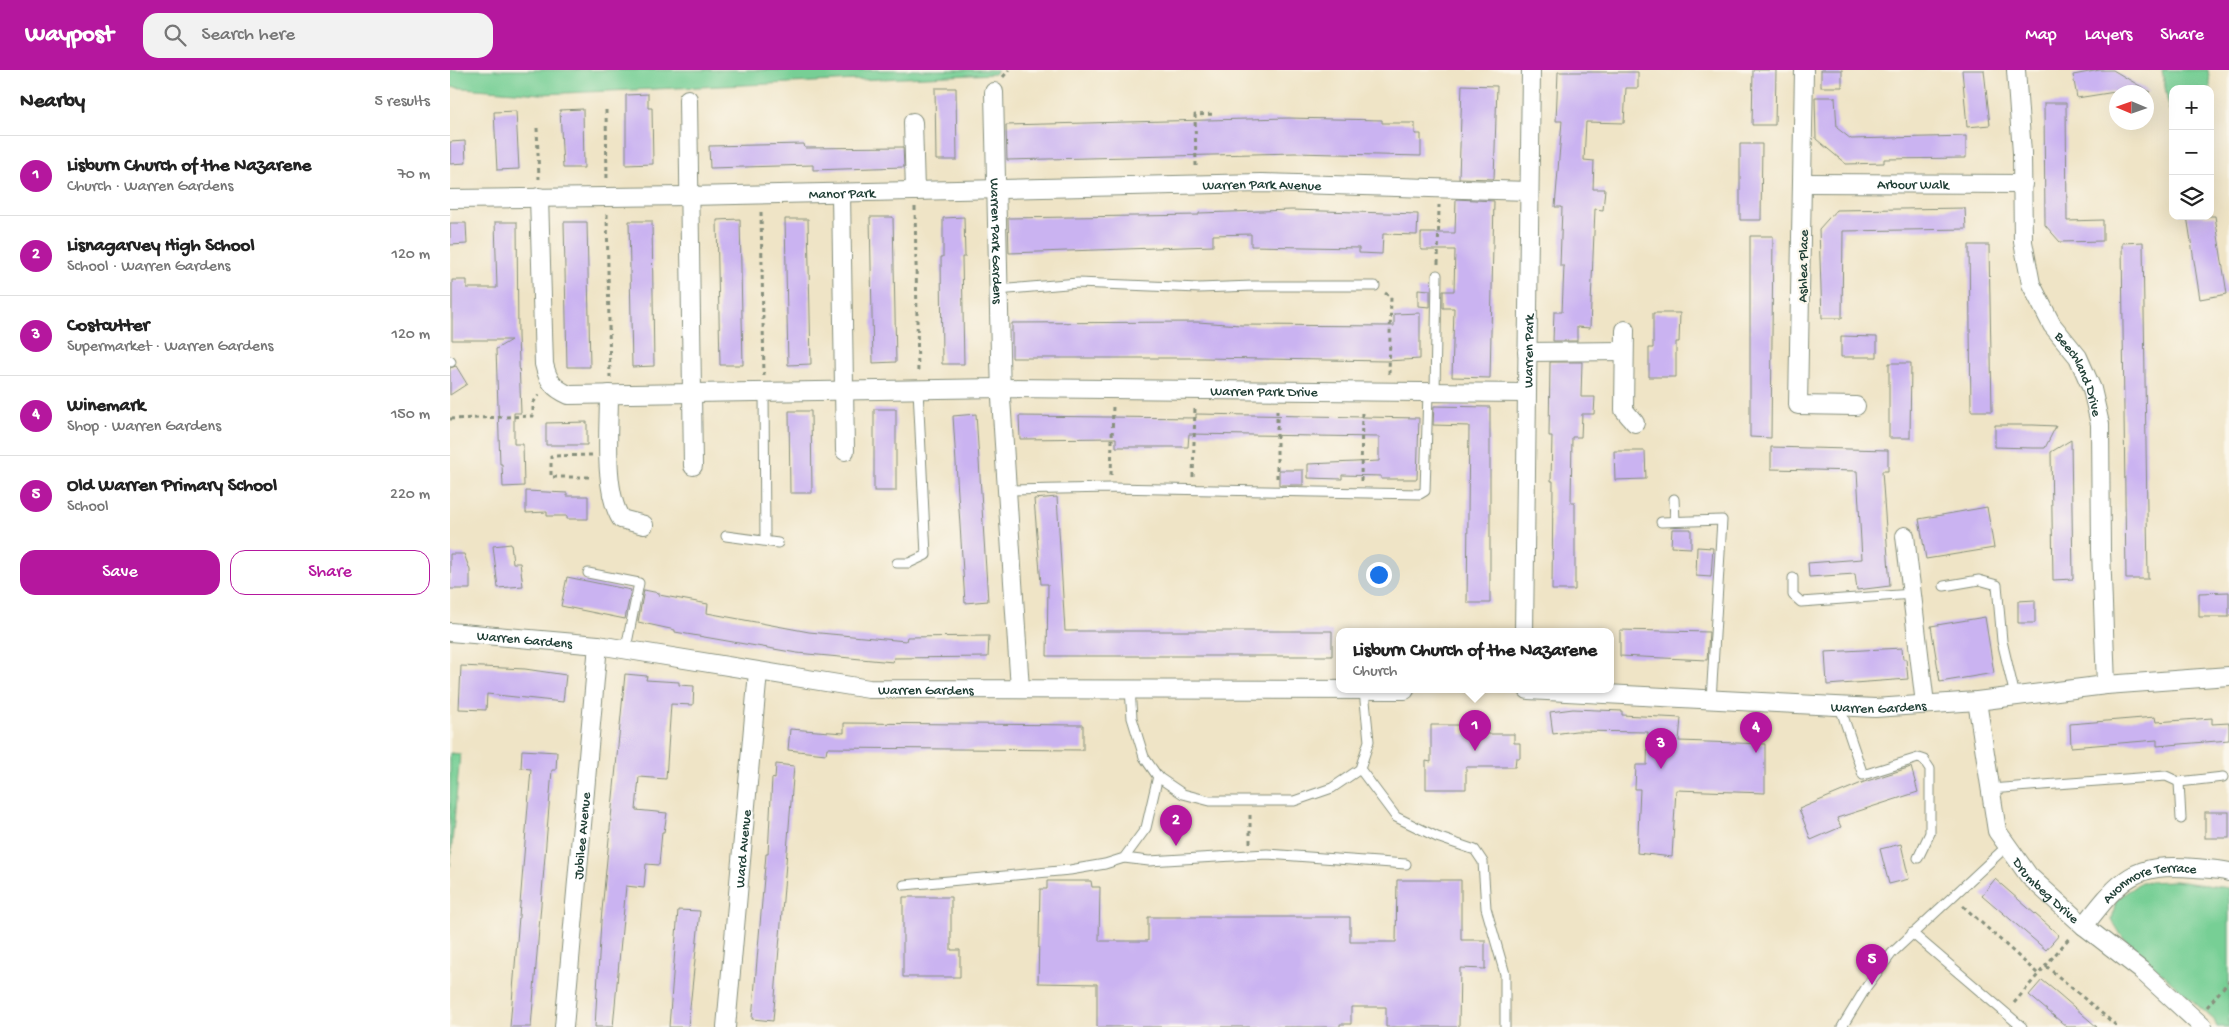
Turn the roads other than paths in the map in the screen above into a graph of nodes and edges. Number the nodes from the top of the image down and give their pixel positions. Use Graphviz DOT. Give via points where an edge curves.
graph roads {
  1 [pos="1531,70"];
  2 [pos="1804,70"];
  3 [pos="2016,70"];
  4 [pos="994,92"];
  5 [pos="688,98"];
  6 [pos="913,122"];
  7 [pos="1804,183"];
  8 [pos="2023,184"];
  9 [pos="995,188"];
  10 [pos="915,191"];
  11 [pos="1529,191"];
  12 [pos="840,193"];
  13 [pos="690,196"];
  14 [pos="540,197"];
  15 [pos="450,199"];
  16 [pos="1437,274"];
  17 [pos="1375,286"];
  18 [pos="997,290"];
  19 [pos="1625,330"];
  20 [pos="1624,351"];
  21 [pos="1527,352"];
  22 [pos="918,388"];
  23 [pos="1000,388"];
  24 [pos="844,390"];
  25 [pos="764,391"];
  26 [pos="1431,392"];
  27 [pos="692,393"];
  28 [pos="1526,393"];
  29 [pos="609,394"];
  30 [pos="1856,406"];
  31 [pos="1635,423"];
  32 [pos="845,451"];
  33 [pos="692,466"];
  34 [pos="1008,490"];
  35 [pos="1674,499"];
  36 [pos="1675,521"];
  37 [pos="1661,522"];
  38 [pos="644,525"];
  39 [pos="726,536"];
  40 [pos="1905,536"];
  41 [pos="765,541"];
  42 [pos="778,542"];
  43 [pos="897,563"];
  44 [pos="588,574"];
  45 [pos="1793,578"];
  46 [pos="1944,586"];
  47 [pos="1913,594"];
  48 [pos="1524,628"];
  49 [pos="450,632"];
  50 [pos="598,644"];
  51 [pos="626,648"];
  52 [pos="758,672"];
  53 [pos="2229,676"];
  54 [pos="2106,686"];
  55 [pos="1020,689"];
  56 [pos="1130,689"];
  57 [pos="1336,691"];
  58 [pos="1364,693"];
  59 [pos="1583,693"];
  60 [pos="2015,696"];
  61 [pos="1711,700"];
  62 [pos="1977,701"];
  63 [pos="1926,704"];
  64 [pos="1840,707"];
  65 [pos="1360,769"];
  66 [pos="1158,776"];
  67 [pos="2223,777"];
  68 [pos="2179,782"];
  69 [pos="1990,789"];
  70 [pos="2181,818"];
  71 [pos="2007,846"];
  72 [pos="1124,858"];
  73 [pos="1918,858"];
  74 [pos="1406,864"];
  75 [pos="2229,872"];
  76 [pos="904,885"];
  77 [pos="2084,926"];
  78 [pos="1912,933"];
  79 [pos="2200,1023"];
  80 [pos="564,1027"];
  81 [pos="726,1027"];
  82 [pos="1505,1027"];
  83 [pos="1842,1027"];
  84 [pos="2022,1027"];
  1 -- 11 [label="street, Warren Park"];
  2 -- 7 [label="street, Ashlea Place"];
  3 -- 8 [label="street, Beechland Drive"];
  4 -- 9 [label="street, Warren Park Gardens"];
  5 -- 13 [label="street"];
  6 -- 10 [label="street"];
  7 -- 8 [label="street, Arbour Walk"];
  7 -- 30 [label="street, Ashlea Place" via="1798,405"];
  8 -- 54 [label="street, Beechland Drive" via="2023,242 2031,284 2052,325 2078,357 2092,388 2100,424"];
  9 -- 10 [label="street, Manor Park"];
  9 -- 11 [label="street, Warren Park Avenue" via="1261,183"];
  9 -- 18 [label="street, Warren Park Gardens"];
  10 -- 12 [label="street, Manor Park"];
  11 -- 21 [label="street, Warren Park"];
  12 -- 13 [label="street, Manor Park"];
  12 -- 24 [label="street"];
  13 -- 14 [label="street, Manor Park"];
  13 -- 27 [label="street"];
  14 -- 15 [label="street, Manor Park"];
  14 -- 29 [label="street, Warren Park Drive" via="544,364 549,382 569,394"];
  16 -- 26 [label="lane"];
  17 -- 18 [label="lane" via="1200,288 1078,283"];
  18 -- 23 [label="street, Warren Park Gardens"];
  19 -- 20 [label="street"];
  20 -- 21 [label="street"];
  20 -- 31 [label="street" via="1624,410"];
  21 -- 28 [label="street, Warren Park"];
  22 -- 23 [label="street, Warren Park Drive"];
  22 -- 24 [label="street, Warren Park Drive"];
  22 -- 43 [label="lane" via="926,555 909,563"];
  23 -- 26 [label="street, Warren Park Drive"];
  23 -- 34 [label="street, Warren Park Gardens"];
  24 -- 25 [label="street, Warren Park Drive"];
  24 -- 32 [label="street"];
  25 -- 27 [label="street, Warren Park Drive"];
  25 -- 41 [label="lane"];
  26 -- 28 [label="street, Warren Park Drive"];
  26 -- 34 [label="lane" via="1426,491 1420,494 1111,488"];
  27 -- 29 [label="street, Warren Park Drive"];
  27 -- 33 [label="street"];
  28 -- 48 [label="street, Warren Park"];
  29 -- 38 [label="street" via="610,477 614,507 621,519"];
  34 -- 55 [label="street, Warren Park Gardens"];
  35 -- 36 [label="lane"];
  36 -- 37 [label="lane"];
  36 -- 61 [label="lane" via="1722,520"];
  39 -- 41 [label="lane"];
  40 -- 47 [label="street"];
  41 -- 42 [label="lane"];
  44 -- 51 [label="lane" via="639,583"];
  45 -- 47 [label="lane" via="1793,595 1801,602"];
  46 -- 60 [label="lane" via="1979,580 1997,585 2002,641"];
  47 -- 63 [label="street"];
  49 -- 50 [label="street, Warren Gardens"];
  50 -- 51 [label="street, Warren Gardens"];
  50 -- 80 [label="street, Jubilee Avenue"];
  51 -- 52 [label="street, Warren Gardens"];
  52 -- 55 [label="street, Warren Gardens" via="869,689"];
  52 -- 81 [label="street, Ward Avenue"];
  53 -- 54 [label="street, Warren Gardens"];
  54 -- 60 [label="street, Warren Gardens"];
  55 -- 56 [label="street, Warren Gardens"];
  56 -- 57 [label="street, Warren Gardens"];
  56 -- 66 [label="lane" via="1132,718 1144,757"];
  58 -- 65 [label="lane" via="1369,741"];
  59 -- 61 [label="street, Warren Gardens"];
  60 -- 62 [label="street, Warren Gardens"];
  61 -- 64 [label="street, Warren Gardens"];
  62 -- 63 [label="street, Warren Gardens"];
  62 -- 69 [label="street, Drumbeg Drive"];
  63 -- 64 [label="street, Warren Gardens"];
  64 -- 73 [label="lane" via="1863,775 1918,758 1924,760 1930,769 1930,833"];
  65 -- 66 [label="lane" via="1332,788 1294,801 1210,801 1183,794"];
  65 -- 82 [label="lane" via="1396,817 1437,837 1475,850 1483,862 1486,908 1505,974"];
  66 -- 72 [label="lane" via="1146,828"];
  67 -- 68 [label="lane"];
  68 -- 69 [label="lane" via="2166,776"];
  68 -- 70 [label="lane"];
  69 -- 71 [label="street, Drumbeg Drive" via="1998,830"];
  71 -- 77 [label="street, Drumbeg Drive" via="2028,876"];
  71 -- 78 [label="lane"];
  72 -- 74 [label="lane" via="1149,861 1250,854"];
  72 -- 76 [label="lane" via="1070,870"];
  75 -- 77 [label="street, Avonmore Terrace" via="2154,867 2124,880 2110,892"];
  77 -- 79 [label="street, Drumbeg Drive" via="2141,970"];
  78 -- 83 [label="lane" via="1892,953"];
  78 -- 84 [label="lane"];
}
